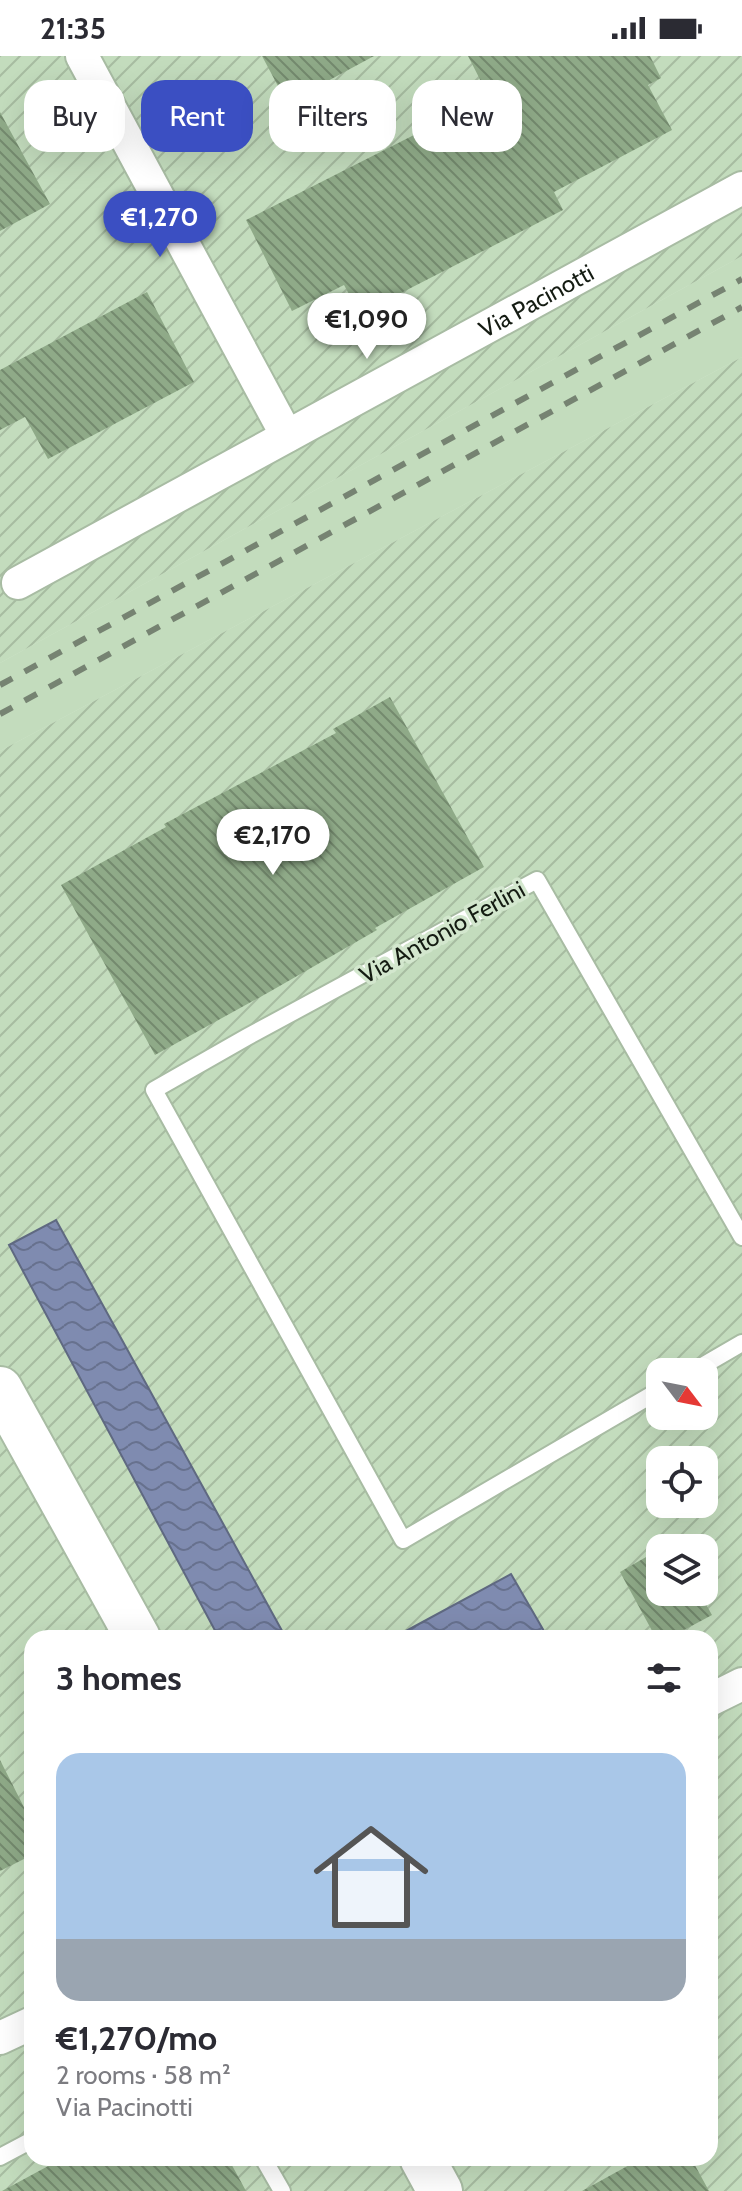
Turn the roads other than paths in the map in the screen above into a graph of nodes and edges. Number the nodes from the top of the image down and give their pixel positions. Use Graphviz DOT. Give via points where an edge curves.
graph roads {
  1 [pos="82,56"];
  2 [pos="742,188"];
  3 [pos="287,436"];
  4 [pos="18,583"];
  5 [pos="742,1237"];
  6 [pos="742,1343"];
  7 [pos="716,1358"];
  8 [pos="0,1389"];
  9 [pos="646,1398"];
  10 [pos="134,1630"];
  11 [pos="742,1684"];
  12 [pos="718,1696"];
  13 [pos="24,2027"];
  14 [pos="0,2038"];
  15 [pos="24,2144"];
  16 [pos="0,2157"];
  17 [pos="268,2166"];
  18 [pos="426,2166"];
  19 [pos="282,2191"];
  20 [pos="440,2191"];
  1 -- 3 [label="street"];
  2 -- 3 [label="street, Via Pacinotti"];
  3 -- 4 [label="street, Via Pacinotti"];
  5 -- 9 [label="lane, Via Antonio Ferlini" via="537,880 154,1090 403,1540"];
  6 -- 7 [label="lane"];
  8 -- 10 [label="main road"];
  11 -- 12 [label="street"];
  13 -- 14 [label="street"];
  15 -- 16 [label="lane"];
  17 -- 19 [label="lane"];
  18 -- 20 [label="main road"];
}
